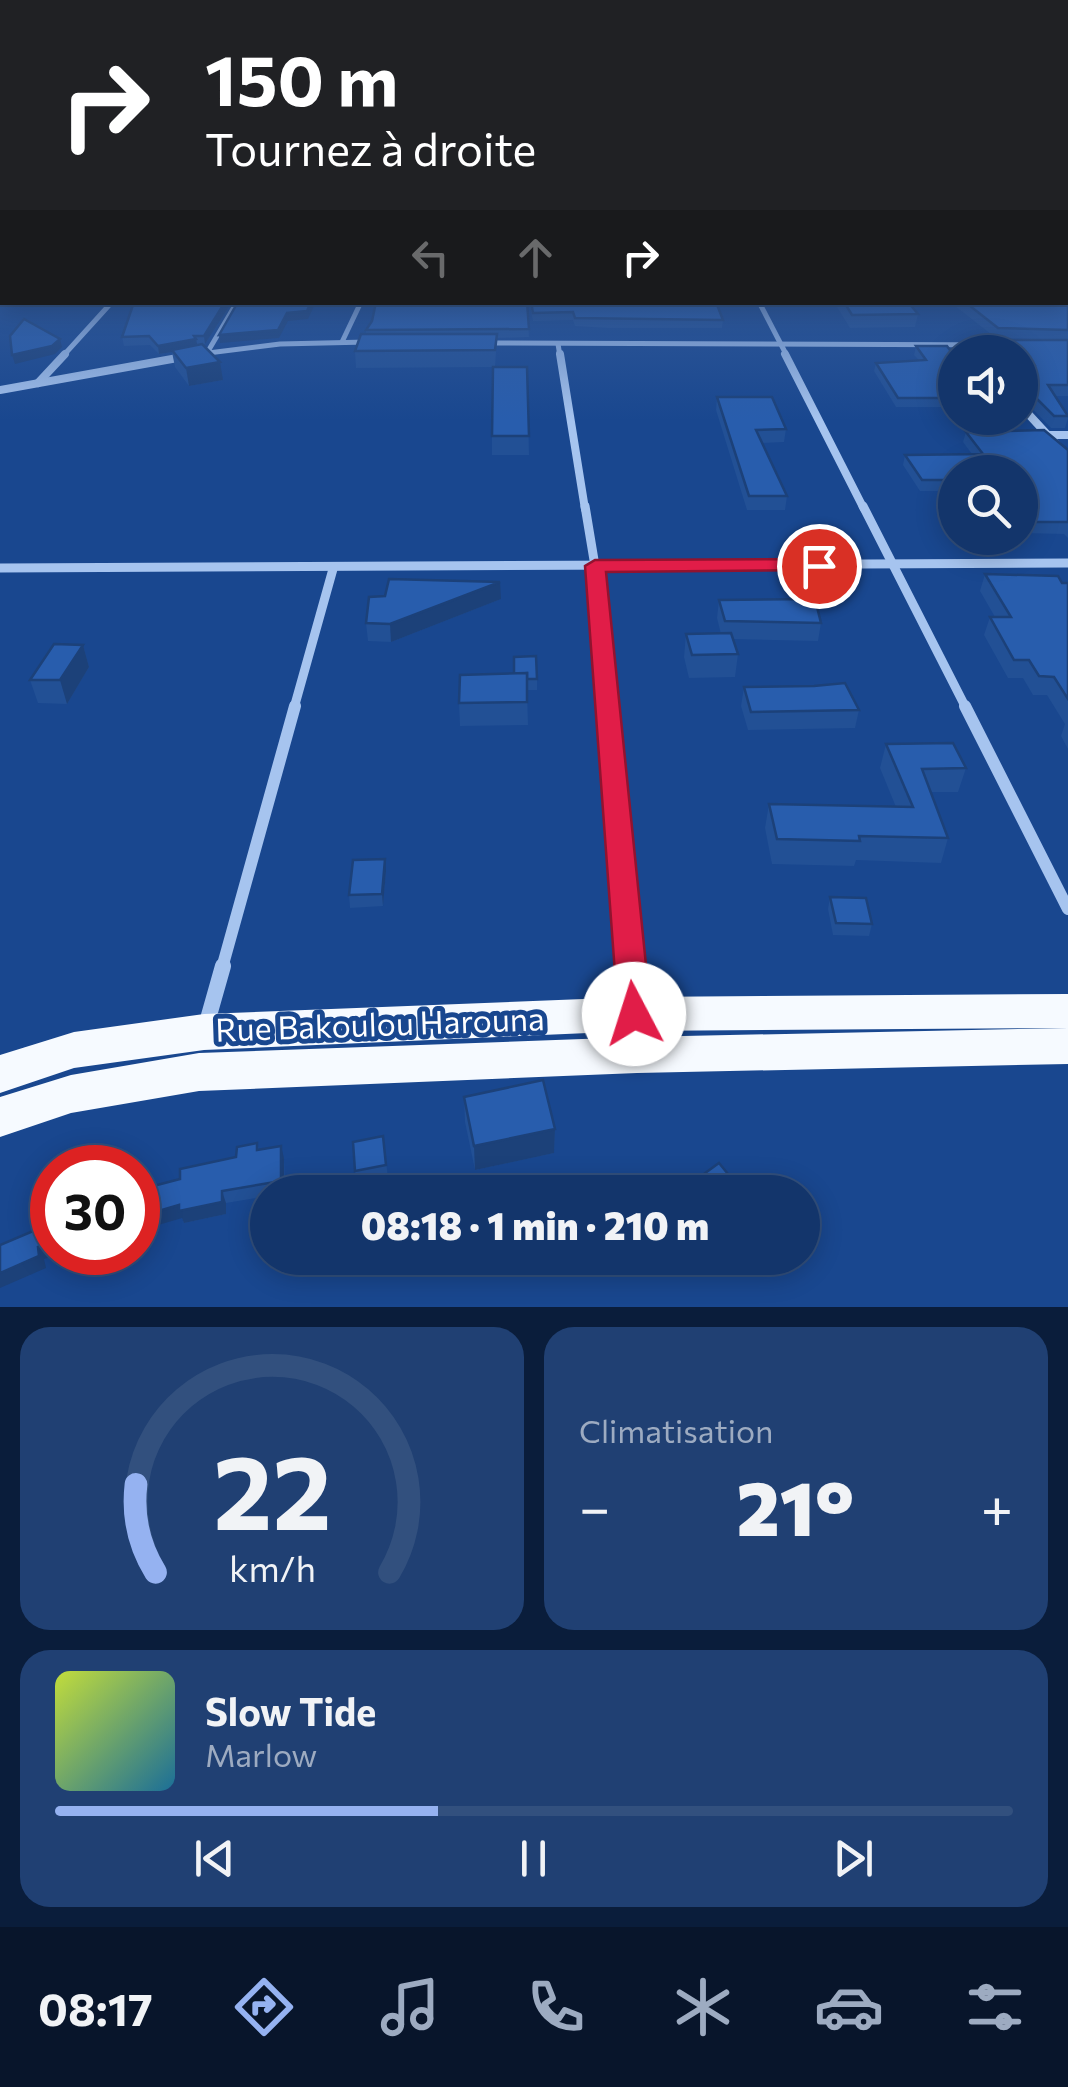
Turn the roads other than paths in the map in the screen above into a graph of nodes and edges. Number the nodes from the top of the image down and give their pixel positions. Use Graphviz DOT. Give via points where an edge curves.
graph roads {
  1 [pos="109,305"];
  2 [pos="236,305"];
  3 [pos="360,305"];
  4 [pos="761,305"];
  5 [pos="342,342"];
  6 [pos="382,342"];
  7 [pos="480,343"];
  8 [pos="558,344"];
  9 [pos="782,345"];
  10 [pos="938,345"];
  11 [pos="207,352"];
  12 [pos="37,384"];
  13 [pos="0,390"];
  14 [pos="1038,426"];
  15 [pos="1046,435"];
  16 [pos="1068,435"];
  17 [pos="1068,457"];
  18 [pos="1068,563"];
  19 [pos="894,565"];
  20 [pos="595,566"];
  21 [pos="0,568"];
  22 [pos="333,569"];
  23 [pos="1068,909"];
  24 [pos="1068,1011"];
  25 [pos="634,1014"];
  26 [pos="204,1032"];
  27 [pos="1068,1046"];
  28 [pos="0,1074"];
  29 [pos="0,1117"];
  1 -- 12 [label="street"];
  2 -- 11 [label="street"];
  3 -- 5 [label="street"];
  4 -- 9 [label="street"];
  5 -- 6 [label="street"];
  5 -- 11 [label="street"];
  7 -- 8 [label="street"];
  8 -- 9 [label="street"];
  8 -- 20 [label="street"];
  9 -- 10 [label="street"];
  9 -- 19 [label="street"];
  11 -- 12 [label="street"];
  12 -- 13 [label="street"];
  14 -- 15 [label="street"];
  15 -- 16 [label="street"];
  15 -- 17 [label="street"];
  18 -- 19 [label="street"];
  19 -- 20 [label="street"];
  19 -- 23 [label="street"];
  20 -- 22 [label="street"];
  20 -- 25 [label="street"];
  21 -- 22 [label="street"];
  22 -- 26 [label="street"];
  24 -- 25 [label="highway, Rue Bakoulou Harouna"];
  25 -- 26 [label="highway, Rue Bakoulou Harouna"];
  26 -- 28 [label="highway, Rue Bakoulou Harouna" via="74,1050"];
  27 -- 29 [label="highway, Rue Bakoulou Harouna" via="200,1072 71,1094"];
}
